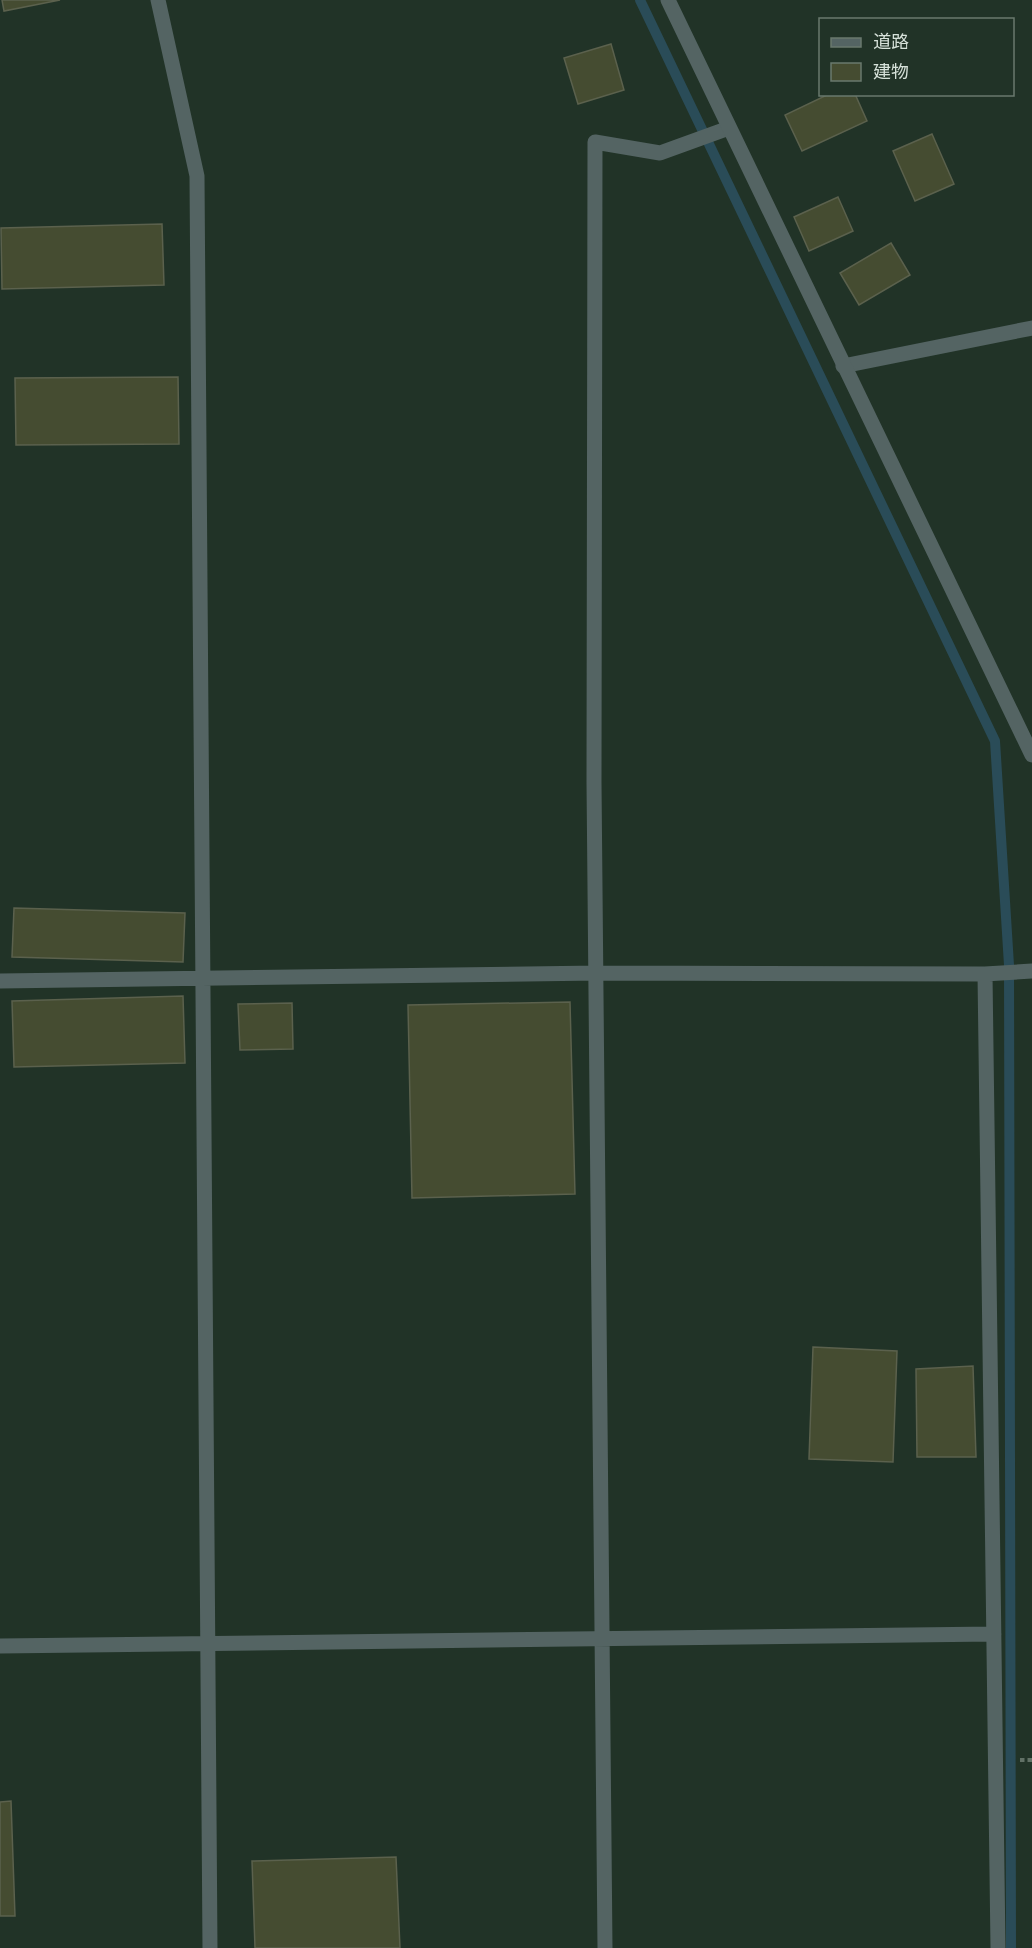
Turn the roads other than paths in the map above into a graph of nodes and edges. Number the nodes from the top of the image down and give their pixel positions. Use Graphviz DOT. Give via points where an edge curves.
graph roads {
  1 [pos="158,0"];
  2 [pos="668,0"];
  3 [pos="729,128"];
  4 [pos="1032,328"];
  5 [pos="843,366"];
  6 [pos="1032,755"];
  7 [pos="1032,971"];
  8 [pos="597,973"];
  9 [pos="985,974"];
  10 [pos="202,979"];
  11 [pos="0,981"];
  12 [pos="994,1634"];
  13 [pos="602,1639"];
  14 [pos="207,1644"];
  15 [pos="0,1646"];
  16 [pos="210,1948"];
  17 [pos="605,1948"];
  18 [pos="998,1948"];
  1 -- 10 [label="street" via="197,176"];
  2 -- 3 [label="street"];
  3 -- 5 [label="street"];
  3 -- 8 [label="street" via="660,153 595,142"];
  4 -- 5 [label="street"];
  5 -- 6 [label="street"];
  7 -- 9 [label="street"];
  8 -- 9 [label="street"];
  8 -- 10 [label="street"];
  8 -- 13 [label="street"];
  9 -- 12 [label="street"];
  10 -- 11 [label="street"];
  10 -- 14 [label="street"];
  12 -- 13 [label="street"];
  12 -- 18 [label="street"];
  13 -- 14 [label="street"];
  13 -- 17 [label="street"];
  14 -- 15 [label="street"];
  14 -- 16 [label="street"];
}
